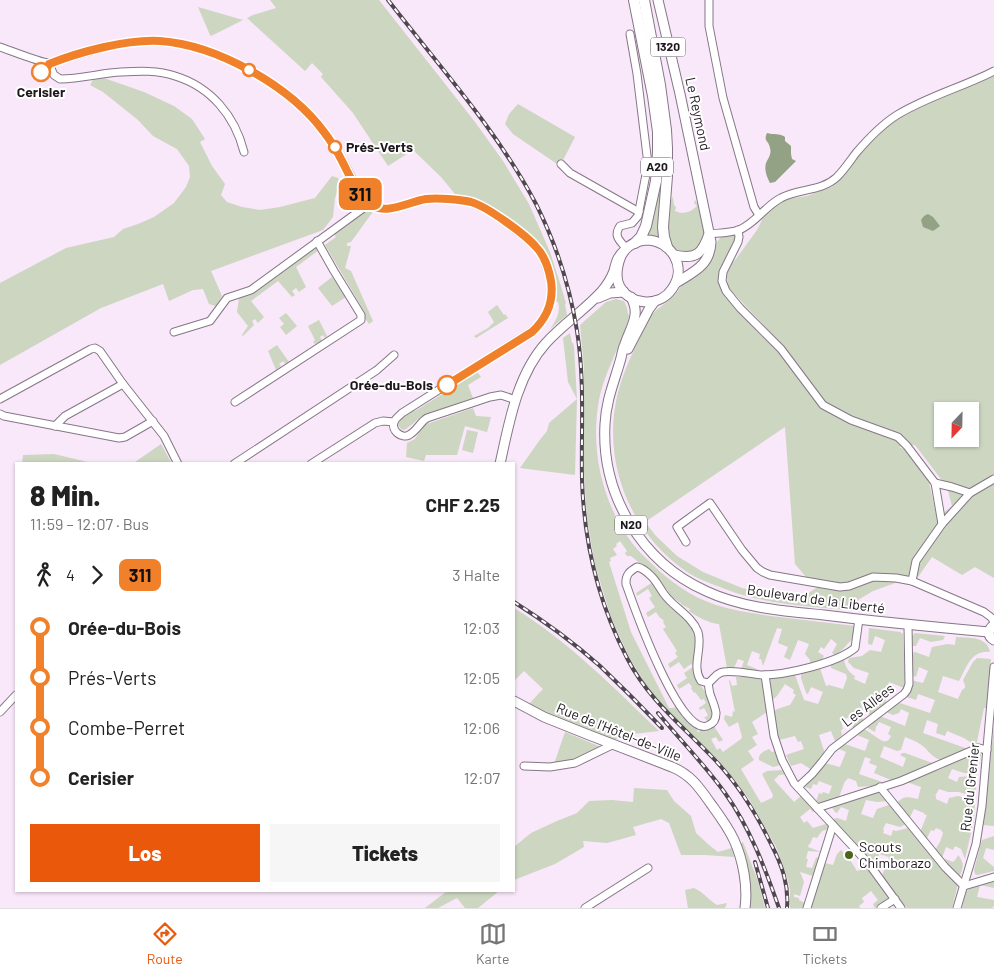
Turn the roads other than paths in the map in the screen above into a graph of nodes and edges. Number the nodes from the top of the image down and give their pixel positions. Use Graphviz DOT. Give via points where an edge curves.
graph roads {
  1 [pos="634,0"];
  2 [pos="644,0"];
  3 [pos="658,0"];
  4 [pos="709,0"];
  5 [pos="630,34"];
  6 [pos="0,47"];
  7 [pos="49,64"];
  8 [pos="994,71"];
  9 [pos="244,152"];
  10 [pos="561,164"];
  11 [pos="369,204"];
  12 [pos="639,212"];
  13 [pos="759,215"];
  14 [pos="738,230"];
  15 [pos="709,234"];
  16 [pos="317,241"];
  17 [pos="628,248"];
  18 [pos="671,251"];
  19 [pos="676,283"];
  20 [pos="628,295"];
  21 [pos="594,301"];
  22 [pos="655,301"];
  23 [pos="174,332"];
  24 [pos="394,355"];
  25 [pos="621,359"];
  26 [pos="123,384"];
  27 [pos="0,399"];
  28 [pos="516,400"];
  29 [pos="235,402"];
  30 [pos="0,414"];
  31 [pos="153,421"];
  32 [pos="394,422"];
  33 [pos="55,426"];
  34 [pos="177,462"];
  35 [pos="237,462"];
  36 [pos="314,462"];
  37 [pos="500,462"];
  38 [pos="994,479"];
  39 [pos="935,483"];
  40 [pos="970,493"];
  41 [pos="942,524"];
  42 [pos="686,542"];
  43 [pos="912,581"];
  44 [pos="859,620"];
  45 [pos="908,625"];
  46 [pos="993,630"];
  47 [pos="994,667"];
  48 [pos="765,675"];
  49 [pos="708,683"];
  50 [pos="15,696"];
  51 [pos="515,702"];
  52 [pos="0,712"];
  53 [pos="612,745"];
  54 [pos="987,750"];
  55 [pos="524,766"];
  56 [pos="798,787"];
  57 [pos="880,787"];
  58 [pos="817,808"];
  59 [pos="833,825"];
  60 [pos="648,868"];
  61 [pos="994,876"];
  62 [pos="964,886"];
  63 [pos="895,899"];
  64 [pos="585,908"];
  65 [pos="744,908"];
  66 [pos="808,908"];
  67 [pos="881,908"];
  68 [pos="902,908"];
  69 [pos="957,908"];
  1 -- 17 [label="highway, A20" via="655,104 658,152 656,181 646,226 641,238"];
  2 -- 18 [label="highway, A20" via="666,130 663,227"];
  3 -- 15 [label="main road, Le Reymond / 1320"];
  4 -- 13 [label="street, Le Reymond" via="709,26 723,98 754,208"];
  5 -- 12 [label="street" via="648,164"];
  6 -- 7 [label="street"];
  7 -- 9 [label="street" via="60,79 139,71 175,75 206,92 221,105"];
  7 -- 11 [label="street" via="111,46 138,42 182,44 215,54 263,78 299,103 324,131 361,196"];
  8 -- 13 [label="street" via="897,115 871,136 832,181 784,196"];
  10 -- 12 [label="street" via="570,173"];
  11 -- 16 [label="street"];
  11 -- 32 [label="street" via="377,208 396,207 426,199 473,203 500,218 537,247 552,285 549,309 532,332 418,402"];
  12 -- 17 [label="street" via="634,221 620,226 617,232 617,237"];
  13 -- 14 [label="street"];
  14 -- 15 [label="street"];
  14 -- 39 [label="street" via="738,242 722,274 728,294 781,349 823,405 851,420 898,437"];
  15 -- 18 [label="main road" via="698,254 688,257"];
  15 -- 19 [label="main road, 1320" via="710,250 704,262"];
  16 -- 23 [label="street" via="251,290 227,298 210,322"];
  16 -- 29 [label="street" via="361,320"];
  17 -- 18 [label="main road" via="646,240 661,243"];
  17 -- 20 [label="main road, N20" via="617,274 619,286"];
  17 -- 21 [label="main road" via="618,259 608,284"];
  18 -- 19 [label="main road" via="678,266"];
  19 -- 22 [label="main road, N20" via="668,295"];
  20 -- 21 [label="main road" via="610,293"];
  20 -- 22 [label="main road" via="638,301"];
  20 -- 25 [label="main road, Boulevard de la Liberté / N20" via="634,304 635,316"];
  21 -- 28 [label="main road" via="540,350"];
  22 -- 25 [label="main road, Boulevard de la Liberté / N20"];
  24 -- 35 [label="street"];
  25 -- 44 [label="main road, Boulevard de la Liberté / N20" via="607,404 606,457 620,505 650,551 682,579 721,597 779,610"];
  26 -- 27 [label="street" via="100,351 93,348"];
  26 -- 31 [label="street"];
  26 -- 33 [label="street" via="65,416"];
  28 -- 32 [label="street" via="490,397 427,418 406,436 396,431"];
  28 -- 37 [label="main road"];
  30 -- 33 [label="street"];
  31 -- 33 [label="street" via="122,438"];
  31 -- 34 [label="street"];
  32 -- 36 [label="street" via="375,423"];
  38 -- 40 [label="street"];
  39 -- 40 [label="street"];
  39 -- 41 [label="street"];
  40 -- 41 [label="street"];
  41 -- 43 [label="street" via="916,561"];
  42 -- 43 [label="street, Boulevard de la Liberté" via="677,527 710,502 742,550 757,568 770,575 840,587 873,577"];
  43 -- 46 [label="street, Boulevard de la Liberté" via="984,612 992,618"];
  44 -- 45 [label="main road, Boulevard de la Liberté / N20"];
  44 -- 48 [label="street" via="855,648 847,654 815,666"];
  45 -- 46 [label="main road, Boulevard de la Liberté / N20"];
  45 -- 56 [label="street, Les Allées" via="907,690 832,749"];
  47 -- 54 [label="street, Rue du Grenier"];
  48 -- 49 [label="street" via="723,672"];
  48 -- 56 [label="street" via="774,736 787,772"];
  49 -- 49 [label="street" via="698,677 699,639 694,624 664,595 648,572 639,567 632,569 626,576 626,584 645,637 671,692 700,727 714,722 716,713"];
  50 -- 52 [label="street"];
  51 -- 53 [label="main road, Rue de l'Hôtel-de-Ville"];
  53 -- 55 [label="street" via="576,764"];
  53 -- 65 [label="main road, Rue de l'Hôtel-de-Ville" via="680,770 698,786 734,840 739,853 744,875"];
  54 -- 57 [label="street" via="978,748"];
  54 -- 62 [label="street, Rue du Grenier" via="979,828"];
  56 -- 58 [label="street"];
  57 -- 58 [label="street"];
  57 -- 62 [label="street"];
  58 -- 59 [label="street"];
  59 -- 63 [label="street" via="870,865"];
  59 -- 66 [label="street"];
  60 -- 64 [label="street"];
  61 -- 62 [label="street"];
  62 -- 69 [label="street, Rue du Grenier"];
  63 -- 67 [label="street"];
  63 -- 68 [label="street"];
}
